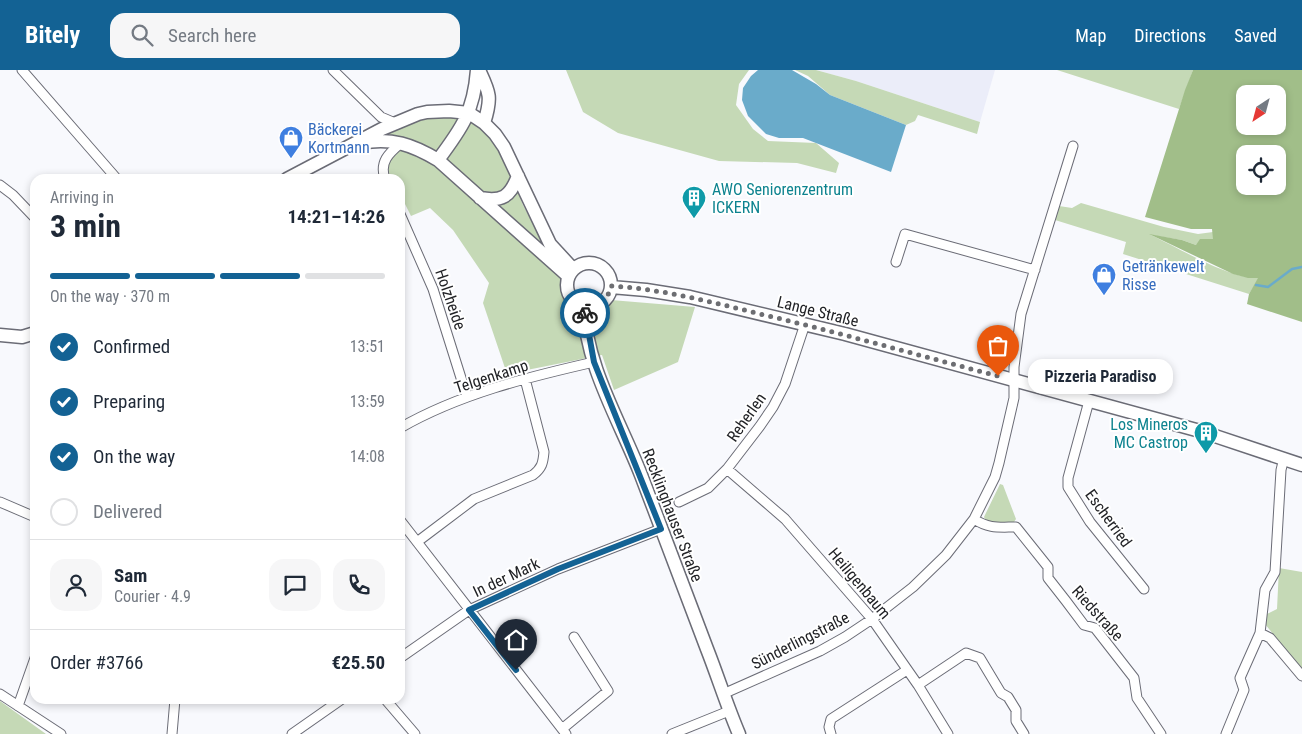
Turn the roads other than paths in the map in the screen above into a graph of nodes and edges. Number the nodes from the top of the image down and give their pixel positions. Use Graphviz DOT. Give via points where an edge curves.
graph roads {
  1 [pos="22,70"];
  2 [pos="333,70"];
  3 [pos="478,70"];
  4 [pos="469,113"];
  5 [pos="395,123"];
  6 [pos="484,123"];
  7 [pos="401,143"];
  8 [pos="351,145"];
  9 [pos="1073,146"];
  10 [pos="438,160"];
  11 [pos="113,174"];
  12 [pos="296,174"];
  13 [pos="384,174"];
  14 [pos="518,176"];
  15 [pos="0,185"];
  16 [pos="480,198"];
  17 [pos="30,213"];
  18 [pos="405,225"];
  19 [pos="896,262"];
  20 [pos="1035,270"];
  21 [pos="571,273"];
  22 [pos="611,286"];
  23 [pos="584,306"];
  24 [pos="805,324"];
  25 [pos="0,335"];
  26 [pos="30,335"];
  27 [pos="594,362"];
  28 [pos="525,378"];
  29 [pos="1014,381"];
  30 [pos="467,397"];
  31 [pos="1089,401"];
  32 [pos="405,426"];
  33 [pos="1284,458"];
  34 [pos="1302,465"];
  35 [pos="727,470"];
  36 [pos="0,502"];
  37 [pos="679,502"];
  38 [pos="30,515"];
  39 [pos="974,519"];
  40 [pos="405,526"];
  41 [pos="661,529"];
  42 [pos="417,542"];
  43 [pos="1144,589"];
  44 [pos="469,610"];
  45 [pos="872,619"];
  46 [pos="1260,633"];
  47 [pos="574,636"];
  48 [pos="405,655"];
  49 [pos="907,670"];
  50 [pos="30,672"];
  51 [pos="1302,676"];
  52 [pos="918,685"];
  53 [pos="0,694"];
  54 [pos="723,694"];
  55 [pos="175,704"];
  56 [pos="335,704"];
  57 [pos="389,704"];
  58 [pos="18,706"];
  59 [pos="729,711"];
  60 [pos="564,731"];
  61 [pos="61,734"];
  62 [pos="172,734"];
  63 [pos="292,734"];
  64 [pos="415,734"];
  65 [pos="672,734"];
  66 [pos="739,734"];
  67 [pos="831,734"];
  68 [pos="948,734"];
  69 [pos="1024,734"];
  70 [pos="1161,734"];
  71 [pos="1226,734"];
  1 -- 11 [label="street"];
  2 -- 5 [label="street" via="381,117"];
  3 -- 4 [label="main road"];
  3 -- 6 [label="main road" via="489,90"];
  4 -- 5 [label="main road" via="427,112"];
  4 -- 6 [label="main road"];
  4 -- 10 [label="main road"];
  5 -- 8 [label="main road"];
  6 -- 14 [label="main road" via="504,147"];
  7 -- 8 [label="main road" via="373,141"];
  7 -- 10 [label="main road" via="418,148"];
  7 -- 13 [label="street" via="383,162"];
  8 -- 12 [label="main road"];
  9 -- 20 [label="street"];
  10 -- 16 [label="main road"];
  14 -- 16 [label="main road" via="503,198"];
  14 -- 21 [label="main road" via="550,244"];
  15 -- 17 [label="street"];
  16 -- 21 [label="main road"];
  18 -- 30 [label="street, Holzheide" via="433,289"];
  19 -- 20 [label="street" via="905,234"];
  20 -- 29 [label="street" via="1021,314"];
  21 -- 22 [label="main road" via="585,263 598,265 608,274"];
  21 -- 23 [label="main road" via="567,283 570,296"];
  22 -- 23 [label="main road" via="602,302"];
  22 -- 24 [label="main road, Lange Straße" via="690,297"];
  23 -- 27 [label="main road, Recklinghauser Straße"];
  24 -- 29 [label="main road, Lange Straße"];
  24 -- 35 [label="street, Reherlen" via="785,384 773,407"];
  25 -- 26 [label="main road"];
  27 -- 28 [label="street, Telgenkamp"];
  27 -- 41 [label="main road, Recklinghauser Straße"];
  28 -- 30 [label="street, Telgenkamp"];
  28 -- 42 [label="street" via="544,452 540,470 474,499"];
  29 -- 31 [label="main road, Lange Straße"];
  29 -- 39 [label="street, Sünderlingstraße" via="1014,398 995,477"];
  30 -- 32 [label="street, Telgenkamp"];
  31 -- 33 [label="main road, Lange Straße"];
  31 -- 43 [label="street, Escherried" via="1068,488 1090,522"];
  33 -- 34 [label="main road, Lange Straße"];
  33 -- 46 [label="street" via="1280,470 1275,572 1265,590"];
  35 -- 37 [label="street, Reherlen" via="708,488"];
  35 -- 45 [label="street, Heiligenbaum" via="785,519"];
  36 -- 38 [label="street"];
  39 -- 45 [label="street, Sünderlingstraße" via="946,556 913,588"];
  39 -- 70 [label="street, Riedstraße" via="989,527 1016,527 1048,567 1048,578 1084,624 1094,628 1134,678 1136,698"];
  40 -- 42 [label="street"];
  41 -- 44 [label="street, In der Mark" via="558,569"];
  41 -- 54 [label="main road, Recklinghauser Straße"];
  42 -- 44 [label="street"];
  44 -- 48 [label="street, In der Mark"];
  44 -- 60 [label="street"];
  45 -- 49 [label="street, Heiligenbaum"];
  45 -- 54 [label="street, Sünderlingstraße" via="820,651"];
  46 -- 51 [label="street" via="1270,638"];
  46 -- 71 [label="street" via="1240,678 1244,690"];
  47 -- 60 [label="street" via="608,691"];
  49 -- 52 [label="street, Heiligenbaum"];
  49 -- 67 [label="street" via="831,719 828,727"];
  50 -- 58 [label="street"];
  52 -- 68 [label="street, Heiligenbaum"];
  52 -- 69 [label="street" via="966,654 980,658 1001,693 1008,697 1016,710 1016,721"];
  53 -- 58 [label="street"];
  54 -- 59 [label="main road, Recklinghauser Straße"];
  55 -- 62 [label="street"];
  56 -- 63 [label="street"];
  57 -- 64 [label="street"];
  58 -- 61 [label="street"];
  59 -- 65 [label="street"];
  59 -- 66 [label="main road, Recklinghauser Straße"];
}
